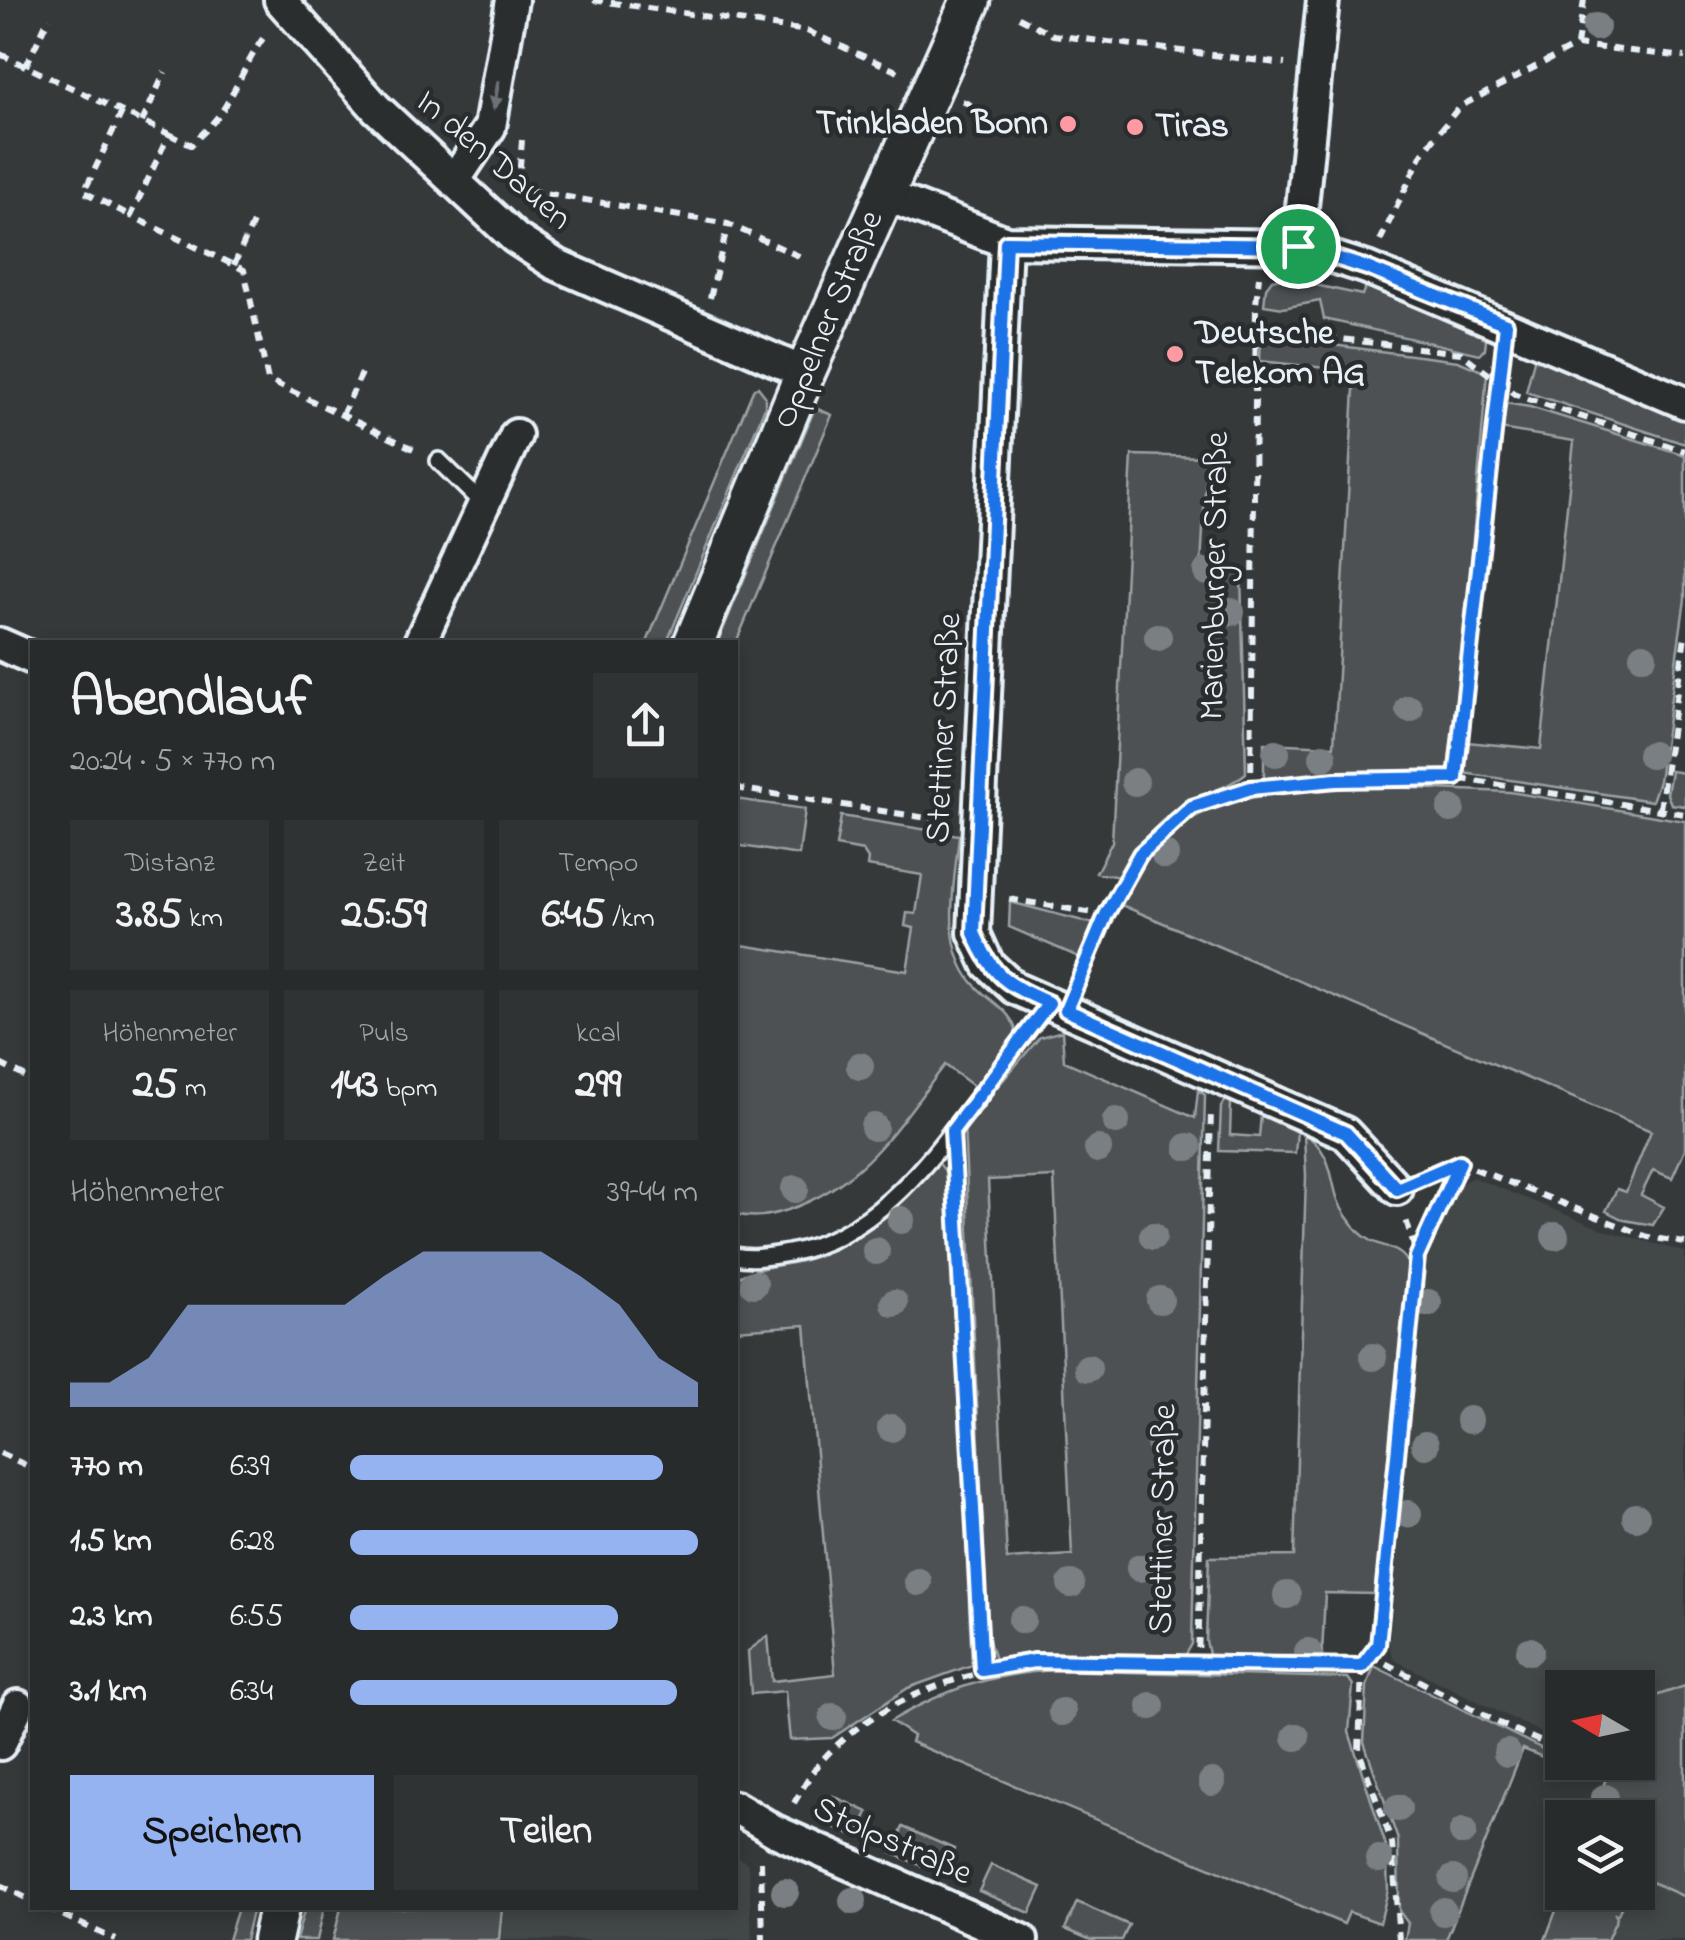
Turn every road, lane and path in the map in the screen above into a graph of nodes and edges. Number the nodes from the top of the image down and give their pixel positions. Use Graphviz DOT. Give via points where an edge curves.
graph roads {
  1 [pos="512,0"];
  2 [pos="593,0"];
  3 [pos="971,0"];
  4 [pos="1323,0"];
  5 [pos="1584,0"];
  6 [pos="283,4"];
  7 [pos="49,17"];
  8 [pos="1019,17"];
  9 [pos="1577,45"];
  10 [pos="0,54"];
  11 [pos="1685,57"];
  12 [pos="26,66"];
  13 [pos="888,67"];
  14 [pos="1316,68"];
  15 [pos="165,72"];
  16 [pos="122,112"];
  17 [pos="142,122"];
  18 [pos="522,132"];
  19 [pos="169,134"];
  20 [pos="454,180"];
  21 [pos="883,194"];
  22 [pos="1396,209"];
  23 [pos="131,216"];
  24 [pos="256,216"];
  25 [pos="728,224"];
  26 [pos="1006,242"];
  27 [pos="1264,246"];
  28 [pos="1298,246"];
  29 [pos="804,258"];
  30 [pos="234,266"];
  31 [pos="1506,324"];
  32 [pos="702,328"];
  33 [pos="1255,329"];
  34 [pos="364,367"];
  35 [pos="805,373"];
  36 [pos="1500,380"];
  37 [pos="1685,403"];
  38 [pos="342,414"];
  39 [pos="516,435"];
  40 [pos="1685,452"];
  41 [pos="439,461"];
  42 [pos="484,505"];
  43 [pos="1685,636"];
  44 [pos="421,640"];
  45 [pos="695,640"];
  46 [pos="0,644"];
  47 [pos="30,657"];
  48 [pos="1456,778"];
  49 [pos="738,788"];
  50 [pos="1251,788"];
  51 [pos="1660,809"];
  52 [pos="1685,814"];
  53 [pos="978,826"];
  54 [pos="975,894"];
  55 [pos="1106,915"];
  56 [pos="1057,1007"];
  57 [pos="0,1064"];
  58 [pos="1212,1074"];
  59 [pos="30,1079"];
  60 [pos="983,1090"];
  61 [pos="952,1131"];
  62 [pos="1460,1162"];
  63 [pos="1397,1189"];
  64 [pos="1685,1243"];
  65 [pos="738,1257"];
  66 [pos="1417,1257"];
  67 [pos="0,1453"];
  68 [pos="30,1467"];
  69 [pos="1370,1655"];
  70 [pos="1198,1666"];
  71 [pos="1362,1666"];
  72 [pos="982,1670"];
  73 [pos="17,1705"];
  74 [pos="1545,1743"];
  75 [pos="0,1744"];
  76 [pos="738,1809"];
  77 [pos="775,1831"];
  78 [pos="0,1885"];
  79 [pos="30,1899"];
  80 [pos="51,1910"];
  81 [pos="279,1910"];
  82 [pos="116,1940"];
  83 [pos="272,1940"];
  84 [pos="763,1940"];
  85 [pos="1022,1940"];
  86 [pos="1399,1940"];
  1 -- 20 [label="street, one-way" via="490,127"];
  2 -- 13 [label="path" via="807,31"];
  3 -- 21 [label="street, Oppelner Straße"];
  4 -- 14 [label="street"];
  5 -- 9 [label="path"];
  6 -- 19 [label="path" via="210,126 191,145"];
  6 -- 20 [label="street, In den Dauen" via="376,108"];
  7 -- 12 [label="path"];
  8 -- 14 [label="path" via="1053,36"];
  9 -- 11 [label="path"];
  9 -- 22 [label="path" via="1459,106 1422,154"];
  10 -- 12 [label="path"];
  12 -- 16 [label="path"];
  14 -- 28 [label="street"];
  15 -- 17 [label="path"];
  16 -- 17 [label="path"];
  16 -- 23 [label="path" via="84,192"];
  17 -- 19 [label="path"];
  18 -- 25 [label="path" via="526,190"];
  19 -- 23 [label="path"];
  20 -- 32 [label="street, In den Dauen" via="515,238 555,264"];
  21 -- 26 [label="street"];
  21 -- 35 [label="street, Oppelner Straße"];
  23 -- 30 [label="path"];
  24 -- 30 [label="path"];
  25 -- 29 [label="path"];
  25 -- 32 [label="path"];
  26 -- 27 [label="street"];
  26 -- 53 [label="street, Stettiner Straße"];
  27 -- 28 [label="street"];
  27 -- 33 [label="path, Marienburger Straße"];
  28 -- 31 [label="street"];
  30 -- 38 [label="path" via="244,270 268,380"];
  31 -- 36 [label="path"];
  31 -- 37 [label="street"];
  32 -- 35 [label="street, In den Dauen"];
  33 -- 36 [label="path" via="1462,352"];
  33 -- 50 [label="path, Marienburger Straße"];
  34 -- 38 [label="path"];
  35 -- 45 [label="street, Oppelner Straße"];
  36 -- 40 [label="path" via="1516,394"];
  36 -- 48 [label="path"];
  38 -- 41 [label="path"];
  39 -- 42 [label="street"];
  41 -- 42 [label="lane"];
  42 -- 44 [label="street"];
  43 -- 51 [label="path"];
  46 -- 47 [label="street"];
  48 -- 50 [label="path"];
  48 -- 51 [label="path"];
  49 -- 53 [label="path"];
  50 -- 55 [label="path" via="1192,807 1140,854"];
  51 -- 52 [label="path"];
  53 -- 54 [label="street, Stettiner Straße"];
  54 -- 55 [label="path"];
  54 -- 56 [label="street, Stettiner Straße" via="974,933 988,964 1014,988"];
  55 -- 56 [label="path"];
  56 -- 58 [label="street, Stettiner Straße"];
  56 -- 60 [label="path"];
  57 -- 59 [label="path"];
  58 -- 63 [label="street, Stettiner Straße" via="1346,1133"];
  58 -- 70 [label="path, Stettiner Straße"];
  60 -- 61 [label="lane"];
  61 -- 65 [label="lane" via="889,1204 846,1234 808,1249 754,1260"];
  61 -- 72 [label="path"];
  62 -- 63 [label="path"];
  62 -- 64 [label="path" via="1648,1236"];
  62 -- 66 [label="path"];
  63 -- 66 [label="path"];
  66 -- 69 [label="path" via="1378,1645"];
  67 -- 68 [label="path"];
  69 -- 71 [label="path"];
  69 -- 74 [label="path"];
  70 -- 71 [label="path"];
  70 -- 72 [label="path" via="1034,1661"];
  71 -- 86 [label="path" via="1359,1750 1392,1844"];
  72 -- 77 [label="path" via="907,1698 857,1727 823,1759"];
  73 -- 75 [label="street"];
  76 -- 77 [label="street, Stolpstraße"];
  77 -- 84 [label="path" via="761,1859"];
  77 -- 85 [label="street, Stolpstraße"];
  78 -- 79 [label="path"];
  80 -- 82 [label="path"];
  81 -- 83 [label="street"];
}
